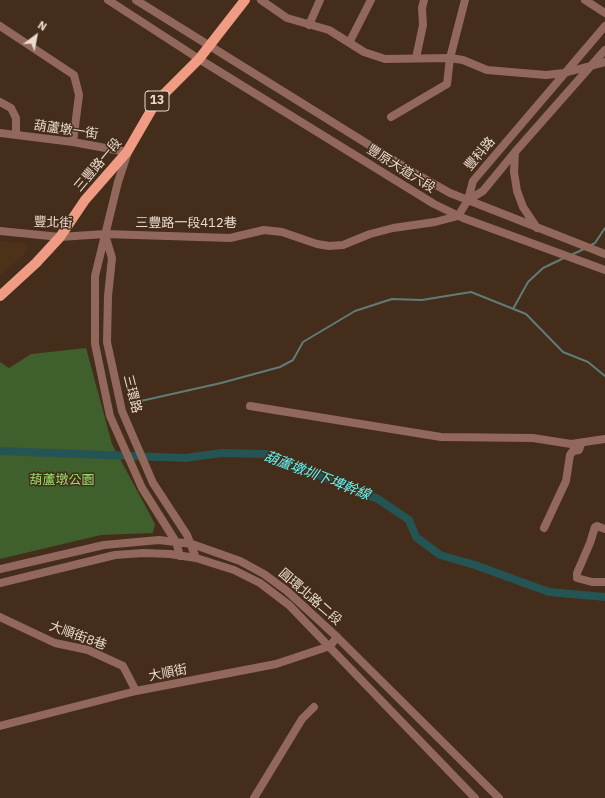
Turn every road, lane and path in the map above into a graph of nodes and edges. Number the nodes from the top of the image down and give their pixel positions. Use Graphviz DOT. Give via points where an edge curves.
graph roads {
  1 [pos="108,0"];
  2 [pos="136,0"];
  3 [pos="245,0"];
  4 [pos="261,0"];
  5 [pos="320,0"];
  6 [pos="371,0"];
  7 [pos="424,0"];
  8 [pos="465,0"];
  9 [pos="585,0"];
  10 [pos="605,13"];
  11 [pos="309,25"];
  12 [pos="0,26"];
  13 [pos="605,26"];
  14 [pos="350,41"];
  15 [pos="210,45"];
  16 [pos="605,50"];
  17 [pos="416,58"];
  18 [pos="450,58"];
  19 [pos="199,59"];
  20 [pos="605,62"];
  21 [pos="591,67"];
  22 [pos="564,73"];
  23 [pos="0,102"];
  24 [pos="391,117"];
  25 [pos="0,133"];
  26 [pos="16,135"];
  27 [pos="73,142"];
  28 [pos="127,152"];
  29 [pos="515,152"];
  30 [pos="468,200"];
  31 [pos="458,216"];
  32 [pos="537,228"];
  33 [pos="0,231"];
  34 [pos="105,234"];
  35 [pos="60,237"];
  36 [pos="605,254"];
  37 [pos="605,270"];
  38 [pos="0,296"];
  39 [pos="107,342"];
  40 [pos="95,344"];
  41 [pos="250,406"];
  42 [pos="605,439"];
  43 [pos="581,444"];
  44 [pos="544,528"];
  45 [pos="605,529"];
  46 [pos="176,542"];
  47 [pos="192,544"];
  48 [pos="180,556"];
  49 [pos="196,558"];
  50 [pos="0,569"];
  51 [pos="605,582"];
  52 [pos="0,583"];
  53 [pos="0,617"];
  54 [pos="337,636"];
  55 [pos="330,646"];
  56 [pos="136,691"];
  57 [pos="314,707"];
  58 [pos="0,726"];
  59 [pos="254,798"];
  60 [pos="475,798"];
  61 [pos="499,798"];
  1 -- 19 [label="street, 豐原大道六段"];
  2 -- 15 [label="street, 豐原大道六段"];
  3 -- 15 [label="main road, 13"];
  4 -- 11 [label="street" via="287,18"];
  5 -- 11 [label="street"];
  6 -- 14 [label="street"];
  7 -- 17 [label="street" via="423,25"];
  8 -- 18 [label="street"];
  9 -- 10 [label="street"];
  11 -- 14 [label="street" via="329,30"];
  12 -- 27 [label="street" via="74,75 79,95"];
  13 -- 22 [label="street, 豐科路"];
  14 -- 17 [label="street" via="364,52 379,57"];
  15 -- 19 [label="main road, 三豐路一段 / 13"];
  15 -- 30 [label="street, 豐原大道六段" via="411,171"];
  16 -- 21 [label="street, 豐科路"];
  17 -- 18 [label="street"];
  18 -- 22 [label="street" via="463,60 487,70 546,75"];
  18 -- 24 [label="street" via="446,84"];
  19 -- 28 [label="main road, 三豐路一段 / 13" via="156,102"];
  19 -- 31 [label="street, 豐原大道六段" via="332,139 408,189"];
  20 -- 21 [label="street"];
  21 -- 22 [label="street"];
  21 -- 29 [label="street, 豐科路"];
  22 -- 30 [label="street, 豐科路" via="473,181"];
  23 -- 26 [label="street" via="11,108 16,118"];
  25 -- 26 [label="street, 葫蘆墩一街"];
  26 -- 27 [label="street, 葫蘆墩一街"];
  27 -- 28 [label="street, 葫蘆墩一街"];
  28 -- 34 [label="street, 三環路"];
  28 -- 35 [label="main road, 三豐路一段 / 13" via="85,200"];
  29 -- 30 [label="street, 豐科路" via="483,191"];
  29 -- 32 [label="street" via="514,172 517,191 525,211"];
  30 -- 31 [label="street"];
  30 -- 32 [label="street, 豐原大道六段"];
  31 -- 34 [label="street, 三豐路一段412巷" via="393,228 343,245 329,246 282,232 264,230 230,238"];
  31 -- 37 [label="street, 豐原大道六段"];
  32 -- 36 [label="street, 豐原大道六段"];
  33 -- 35 [label="street, 豐北街"];
  34 -- 35 [label="street, 豐北街"];
  34 -- 39 [label="street, 三環路" via="112,258"];
  34 -- 40 [label="street, 三環路" via="95,276"];
  35 -- 38 [label="main road, 三豐路一段 / 13"];
  39 -- 40 [label="street"];
  39 -- 47 [label="street, 三環路" via="122,410 130,430 153,483"];
  40 -- 46 [label="street, 三環路" via="110,416 142,488"];
  41 -- 43 [label="street" via="441,437 533,438"];
  42 -- 43 [label="street"];
  43 -- 44 [label="street" via="579,450 572,451 570,455 566,481"];
  45 -- 51 [label="street" via="595,527 577,578"];
  46 -- 47 [label="street, 圓環北路二段"];
  46 -- 48 [label="street, 三環路"];
  46 -- 50 [label="street, 圓環北路二段" via="134,541 104,545"];
  47 -- 49 [label="street, 三環路"];
  47 -- 54 [label="street, 圓環北路二段" via="229,556 264,574"];
  48 -- 49 [label="street, 圓環北路二段"];
  48 -- 52 [label="street, 圓環北路二段" via="143,553 115,556"];
  49 -- 55 [label="street, 圓環北路二段" via="234,570 260,583 289,605"];
  53 -- 56 [label="street, 大順街8巷" via="55,643 88,650 123,666"];
  54 -- 55 [label="street"];
  54 -- 61 [label="street, 圓環北路二段"];
  55 -- 56 [label="street, 大順街" via="276,664"];
  55 -- 60 [label="street, 圓環北路二段"];
  56 -- 58 [label="street, 大順街"];
  57 -- 59 [label="street" via="302,719"];
}
